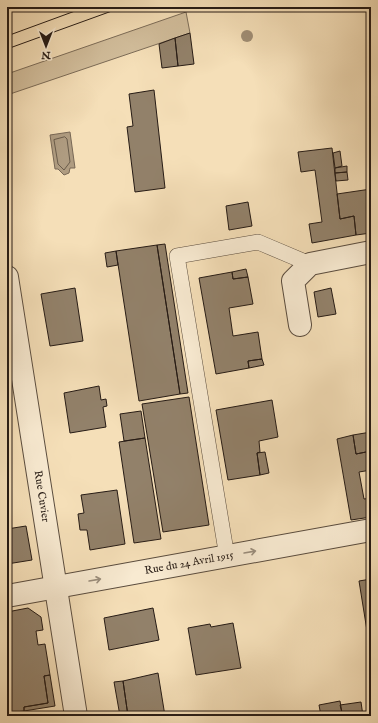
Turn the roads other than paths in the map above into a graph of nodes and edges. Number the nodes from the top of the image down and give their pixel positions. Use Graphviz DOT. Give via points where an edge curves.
graph roads {
  1 [pos="371,252"];
  2 [pos="310,264"];
  3 [pos="7,277"];
  4 [pos="300,325"];
  5 [pos="371,530"];
  6 [pos="227,557"];
  7 [pos="56,587"];
  8 [pos="7,596"];
  9 [pos="76,716"];
  1 -- 2 [label="street"];
  2 -- 4 [label="street" via="293,281"];
  2 -- 6 [label="lane" via="258,242 177,256"];
  3 -- 7 [label="street, Rue Cuvier"];
  6 -- 5 [label="street, Rue du 24 Avril 1915, one-way"];
  7 -- 6 [label="street, Rue du 24 Avril 1915, one-way"];
  7 -- 8 [label="street, Rue du 24 Avril 1915"];
  7 -- 9 [label="street, Rue Cuvier"];
}
